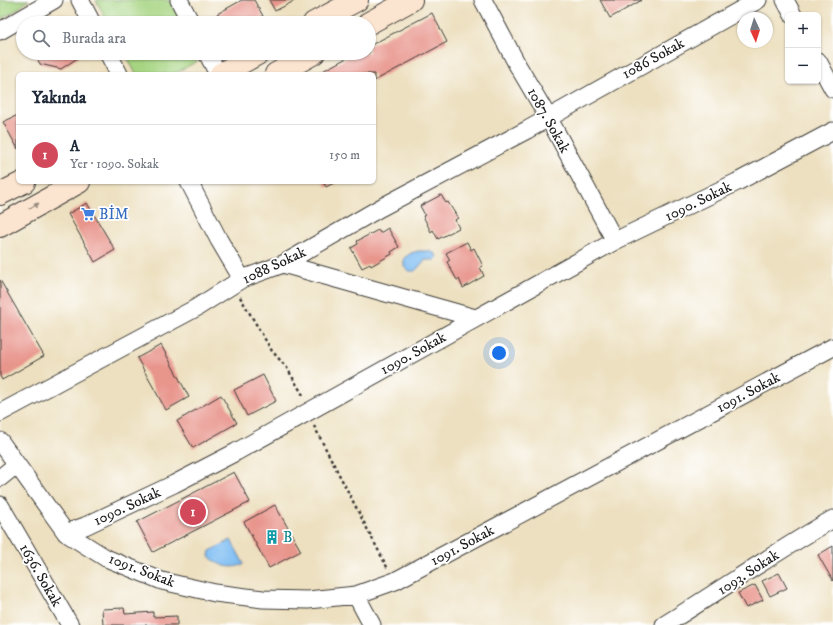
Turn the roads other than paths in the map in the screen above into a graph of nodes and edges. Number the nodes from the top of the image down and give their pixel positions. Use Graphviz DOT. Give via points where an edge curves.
graph roads {
  1 [pos="54,0"];
  2 [pos="80,0"];
  3 [pos="179,0"];
  4 [pos="357,0"];
  5 [pos="412,0"];
  6 [pos="483,0"];
  7 [pos="758,0"];
  8 [pos="785,0"];
  9 [pos="791,12"];
  10 [pos="26,16"];
  11 [pos="88,16"];
  12 [pos="187,16"];
  13 [pos="327,16"];
  14 [pos="376,19"];
  15 [pos="16,22"];
  16 [pos="0,31"];
  17 [pos="112,60"];
  18 [pos="211,60"];
  19 [pos="246,60"];
  20 [pos="301,60"];
  21 [pos="821,67"];
  22 [pos="119,72"];
  23 [pos="218,72"];
  24 [pos="223,72"];
  25 [pos="280,72"];
  26 [pos="833,89"];
  27 [pos="548,117"];
  28 [pos="833,131"];
  29 [pos="20,184"];
  30 [pos="75,184"];
  31 [pos="190,184"];
  32 [pos="0,194"];
  33 [pos="0,226"];
  34 [pos="615,241"];
  35 [pos="283,264"];
  36 [pos="238,282"];
  37 [pos="475,318"];
  38 [pos="833,347"];
  39 [pos="0,413"];
  40 [pos="0,441"];
  41 [pos="16,465"];
  42 [pos="0,478"];
  43 [pos="0,505"];
  44 [pos="833,519"];
  45 [pos="66,533"];
  46 [pos="356,595"];
  47 [pos="70,625"];
  48 [pos="372,625"];
  49 [pos="664,625"];
  1 -- 10 [label="street"];
  2 -- 11 [label="street"];
  3 -- 12 [label="street"];
  4 -- 13 [label="main road"];
  5 -- 14 [label="main road"];
  6 -- 27 [label="street, 1087. Sokak"];
  7 -- 27 [label="street, 1086 Sokak"];
  8 -- 9 [label="street"];
  15 -- 16 [label="street"];
  17 -- 22 [label="street"];
  18 -- 23 [label="street"];
  19 -- 24 [label="main road"];
  20 -- 25 [label="main road"];
  21 -- 26 [label="street"];
  27 -- 34 [label="street, 1087. Sokak"];
  27 -- 35 [label="street, 1088 Sokak"];
  28 -- 34 [label="street, 1090. Sokak" via="737,182"];
  29 -- 32 [label="main road"];
  33 -- 30 [label="main road, one-way"];
  31 -- 36 [label="street"];
  34 -- 37 [label="street, 1090. Sokak"];
  35 -- 36 [label="street, 1088 Sokak"];
  35 -- 37 [label="street"];
  36 -- 39 [label="street, 1088 Sokak" via="196,308"];
  37 -- 45 [label="street, 1090. Sokak" via="236,452 174,484"];
  38 -- 46 [label="street, 1091. Sokak" via="395,581"];
  40 -- 41 [label="street"];
  41 -- 42 [label="street"];
  41 -- 45 [label="street"];
  43 -- 47 [label="street, 1636. Sokak"];
  44 -- 49 [label="street, 1093. Sokak"];
  45 -- 46 [label="street, 1091. Sokak" via="106,558 162,581 215,594 308,600"];
  46 -- 48 [label="street"];
}
